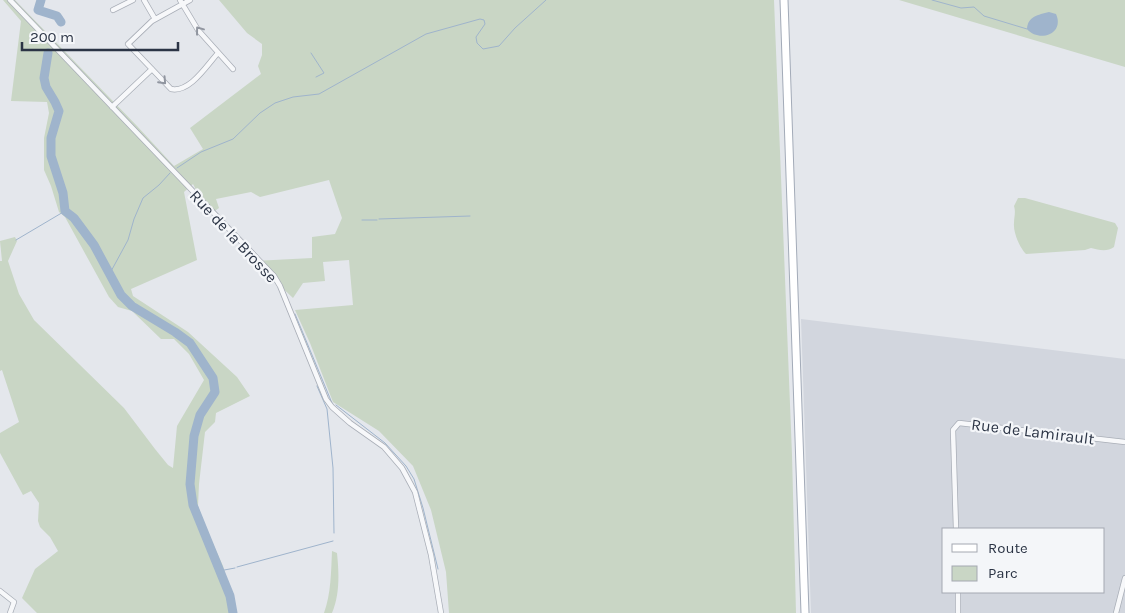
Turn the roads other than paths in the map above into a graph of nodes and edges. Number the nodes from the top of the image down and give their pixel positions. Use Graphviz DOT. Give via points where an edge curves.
graph roads {
  1 [pos="10,0"];
  2 [pos="133,0"];
  3 [pos="144,0"];
  4 [pos="190,0"];
  5 [pos="784,0"];
  6 [pos="181,2"];
  7 [pos="113,10"];
  8 [pos="155,19"];
  9 [pos="218,53"];
  10 [pos="152,69"];
  11 [pos="233,69"];
  12 [pos="112,107"];
  13 [pos="1125,442"];
  14 [pos="956,528"];
  15 [pos="1125,578"];
  16 [pos="0,591"];
  17 [pos="958,593"];
  18 [pos="10,613"];
  19 [pos="441,613"];
  20 [pos="805,613"];
  21 [pos="958,613"];
  22 [pos="1116,613"];
  1 -- 12 [label="street, Rue de la Brosse"];
  2 -- 7 [label="street"];
  3 -- 8 [label="street"];
  4 -- 6 [label="street"];
  5 -- 20 [label="main road"];
  6 -- 8 [label="street"];
  9 -- 6 [label="street, one-way" via="198,30"];
  8 -- 10 [label="street" via="128,44"];
  10 -- 9 [label="street, one-way" via="175,90 191,83"];
  9 -- 11 [label="street"];
  10 -- 12 [label="street"];
  12 -- 19 [label="street, Rue de la Brosse" via="274,276 326,399 350,423 384,447 402,468 415,492"];
  13 -- 14 [label="street, Rue de Lamirault" via="959,423 953,430"];
  15 -- 22 [label="street"];
  16 -- 18 [label="street" via="14,602"];
  17 -- 21 [label="street"];
}
